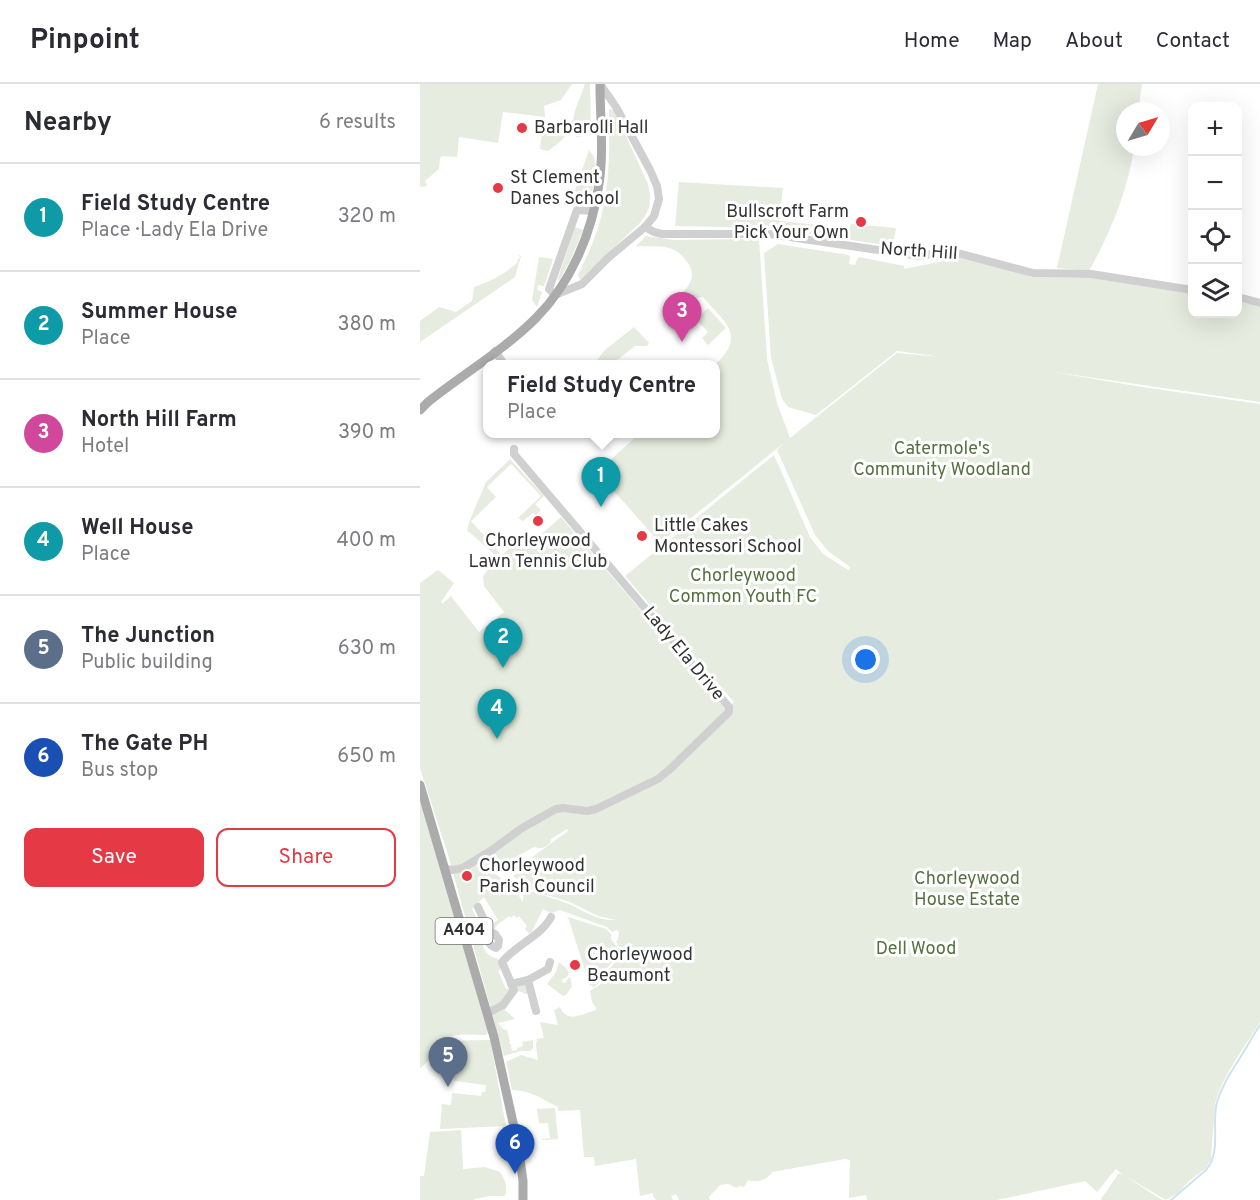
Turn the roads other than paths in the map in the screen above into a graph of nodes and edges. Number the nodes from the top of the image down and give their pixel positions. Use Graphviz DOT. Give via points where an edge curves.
graph roads {
  1 [pos="600,84"];
  2 [pos="593,211"];
  3 [pos="645,227"];
  4 [pos="1188,289"];
  5 [pos="555,295"];
  6 [pos="1242,298"];
  7 [pos="1260,303"];
  8 [pos="495,351"];
  9 [pos="483,360"];
  10 [pos="483,360"];
  11 [pos="501,360"];
  12 [pos="420,410"];
  13 [pos="514,449"];
  14 [pos="420,785"];
  15 [pos="446,869"];
  16 [pos="478,907"];
  17 [pos="551,917"];
  18 [pos="502,962"];
  19 [pos="550,962"];
  20 [pos="528,980"];
  21 [pos="511,984"];
  22 [pos="536,1011"];
  23 [pos="488,1013"];
  24 [pos="524,1200"];
  1 -- 2 [label="main road" via="601,163"];
  1 -- 3 [label="street" via="657,186 657,209"];
  2 -- 5 [label="main road" via="582,249"];
  2 -- 5 [label="street" via="577,210 549,289"];
  3 -- 4 [label="street, North Hill" via="663,234 769,234 919,256 950,251 1033,273 1092,274"];
  3 -- 5 [label="street" via="582,284"];
  5 -- 8 [label="main road" via="537,316"];
  6 -- 7 [label="street"];
  8 -- 9 [label="main road"];
  8 -- 11 [label="street"];
  10 -- 12 [label="main road"];
  13 -- 15 [label="street, Lady Ela Drive" via="514,454 729,707 729,712 655,781 596,809 556,809 463,868"];
  14 -- 15 [label="main road, A404"];
  15 -- 23 [label="main road, A404"];
  16 -- 18 [label="street" via="490,933 489,944 496,948"];
  17 -- 18 [label="street" via="547,925"];
  18 -- 21 [label="street"];
  19 -- 20 [label="street" via="548,969"];
  20 -- 21 [label="street"];
  20 -- 22 [label="street"];
  21 -- 23 [label="street" via="514,990 503,1005"];
  23 -- 24 [label="main road, A404" via="518,1145"];
}
